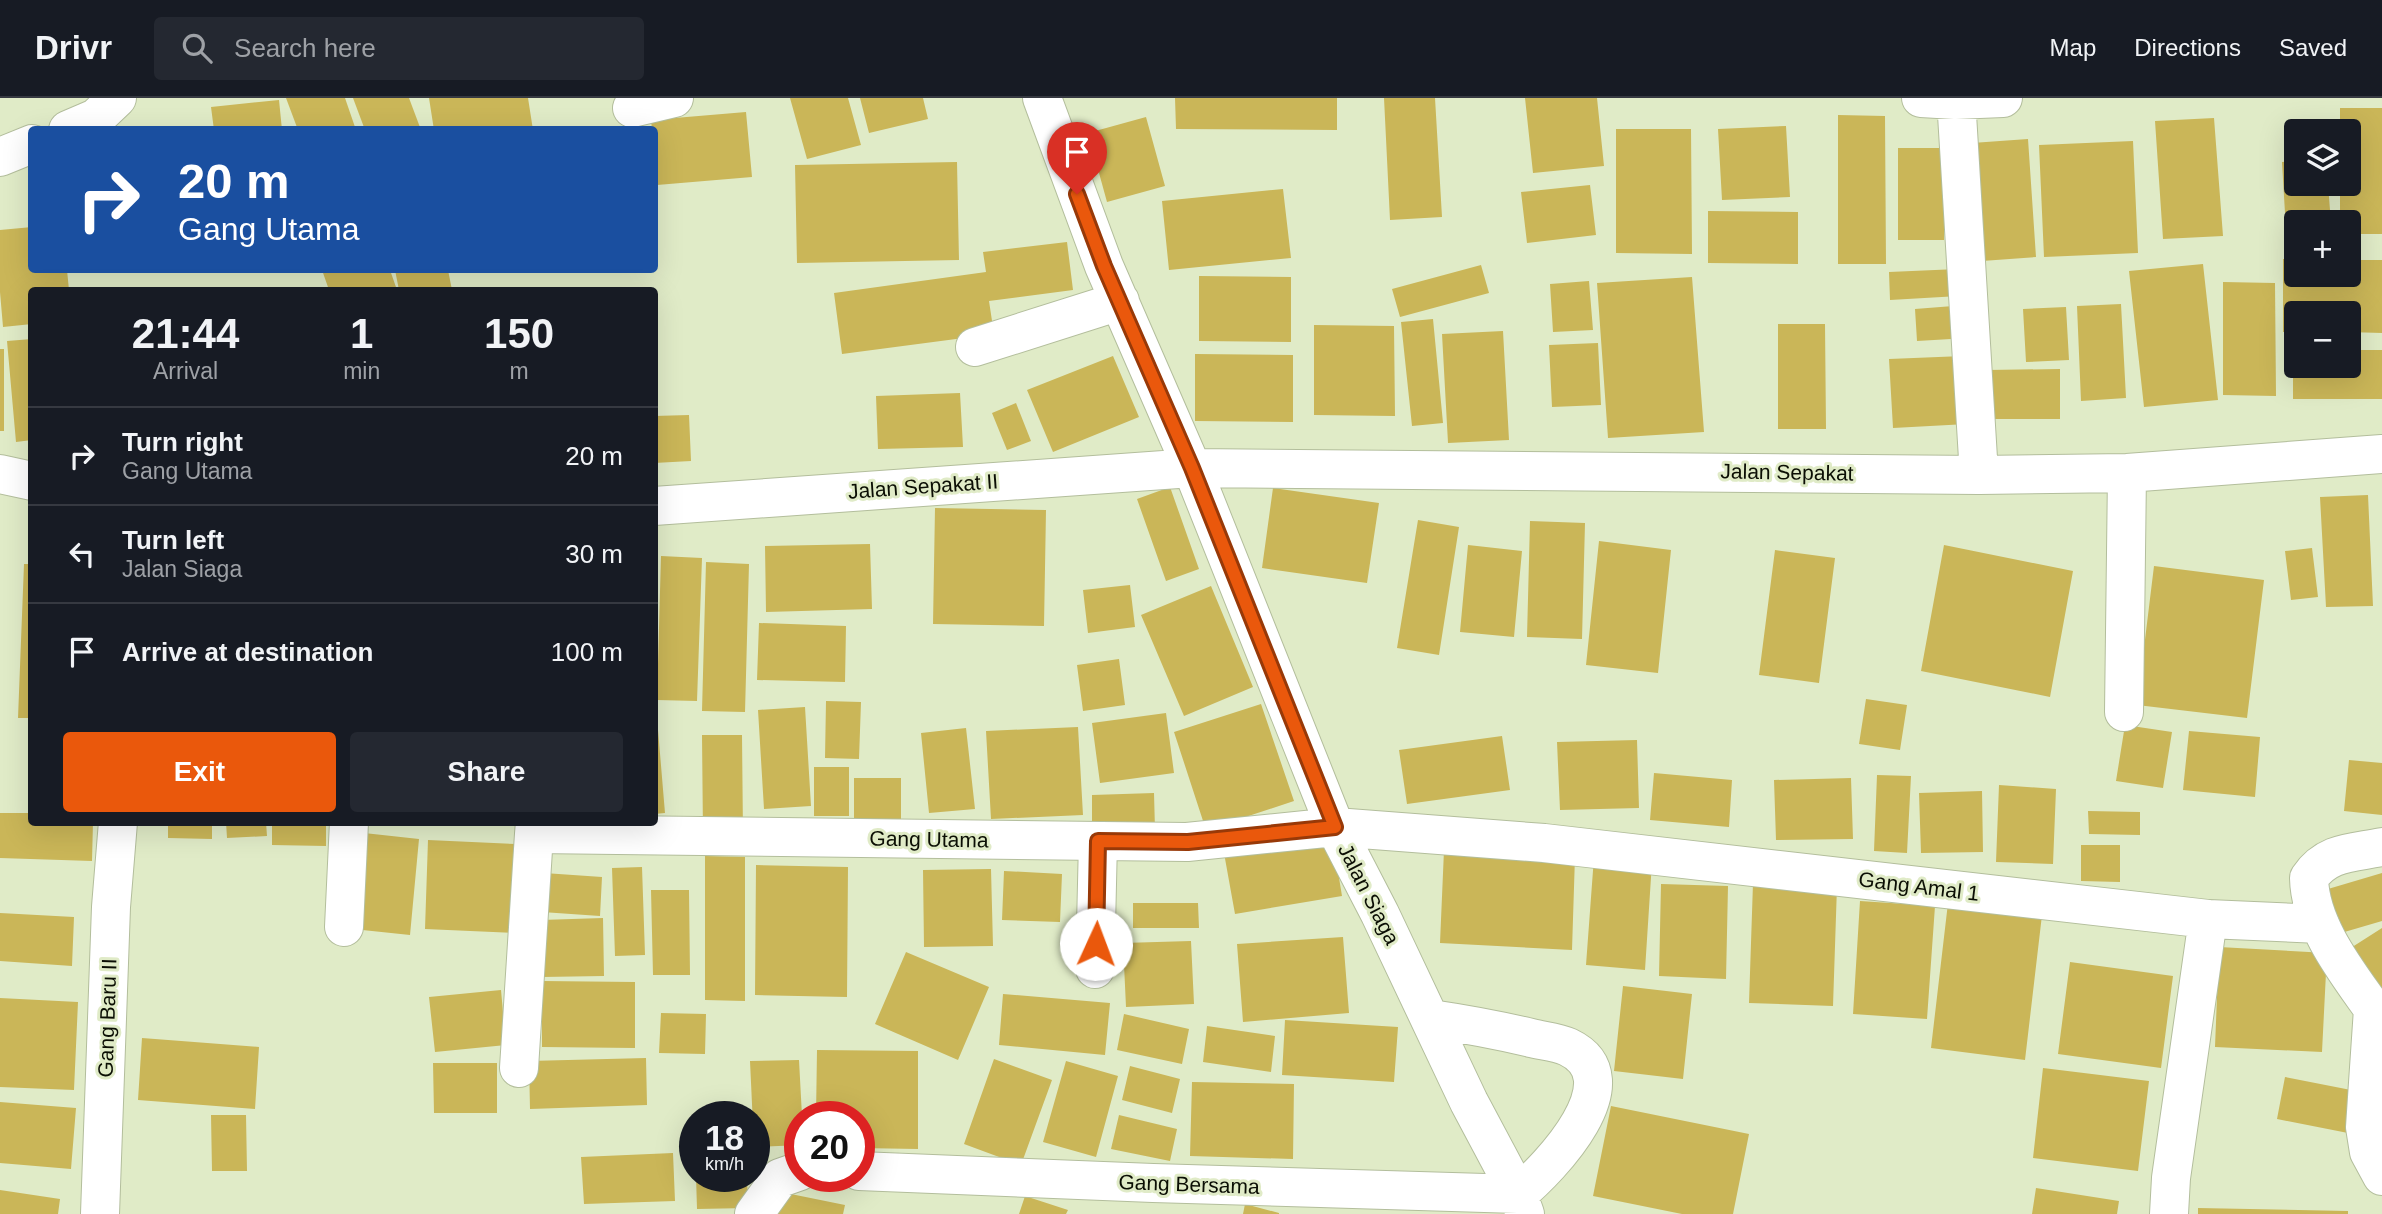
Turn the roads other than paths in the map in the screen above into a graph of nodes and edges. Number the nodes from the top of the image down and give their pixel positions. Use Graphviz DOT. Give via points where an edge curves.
graph roads {
  1 [pos="117,98"];
  2 [pos="674,98"];
  3 [pos="1042,98"];
  4 [pos="2003,98"];
  5 [pos="1944,99"];
  6 [pos="632,108"];
  7 [pos="77,126"];
  8 [pos="28,146"];
  9 [pos="0,157"];
  10 [pos="1120,301"];
  11 [pos="975,347"];
  12 [pos="2382,454"];
  13 [pos="1192,468"];
  14 [pos="2127,473"];
  15 [pos="0,474"];
  16 [pos="1979,475"];
  17 [pos="28,480"];
  18 [pos="658,506"];
  19 [pos="2124,712"];
  20 [pos="118,826"];
  21 [pos="349,826"];
  22 [pos="1335,827"];
  23 [pos="534,828"];
  24 [pos="1098,841"];
  25 [pos="2382,847"];
  26 [pos="2208,919"];
  27 [pos="2320,924"];
  28 [pos="344,927"];
  29 [pos="1095,970"];
  30 [pos="2377,1009"];
  31 [pos="1430,1019"];
  32 [pos="519,1068"];
  33 [pos="875,1172"];
  34 [pos="2382,1176"];
  35 [pos="784,1177"];
  36 [pos="1522,1204"];
  37 [pos="100,1214"];
  38 [pos="754,1214"];
  39 [pos="2169,1214"];
  1 -- 7 [label="street" via="96,118"];
  2 -- 6 [label="street"];
  3 -- 10 [label="street, Jalan Siaga"];
  4 -- 5 [label="street"];
  5 -- 16 [label="street"];
  8 -- 9 [label="street"];
  10 -- 11 [label="street"];
  10 -- 13 [label="street, Jalan Siaga"];
  12 -- 14 [label="street, Jalan Sepakat"];
  13 -- 16 [label="street, Jalan Sepakat"];
  13 -- 18 [label="street, Jalan Sepakat II"];
  13 -- 22 [label="street, Jalan Siaga"];
  14 -- 16 [label="street, Jalan Sepakat"];
  14 -- 19 [label="street"];
  15 -- 17 [label="street"];
  20 -- 37 [label="street, Gang Baru II"];
  21 -- 28 [label="street"];
  22 -- 24 [label="street, Gang Utama" via="1188,842"];
  22 -- 26 [label="street, Gang Amal 1" via="1544,843"];
  22 -- 31 [label="street, Jalan Siaga"];
  23 -- 24 [label="street, Gang Utama"];
  23 -- 32 [label="street"];
  24 -- 29 [label="street"];
  25 -- 27 [label="street" via="2326,860 2315,869 2309,889"];
  26 -- 27 [label="street, Gang Amal 1"];
  26 -- 39 [label="street"];
  27 -- 30 [label="street" via="2347,973"];
  30 -- 34 [label="street" via="2364,1127 2369,1152"];
  31 -- 36 [label="street, Jalan Siaga"];
  31 -- 36 [label="street" via="1567,1047 1592,1073 1594,1094 1570,1138"];
  33 -- 36 [label="street, Gang Bersama"];
  35 -- 38 [label="street"];
}
